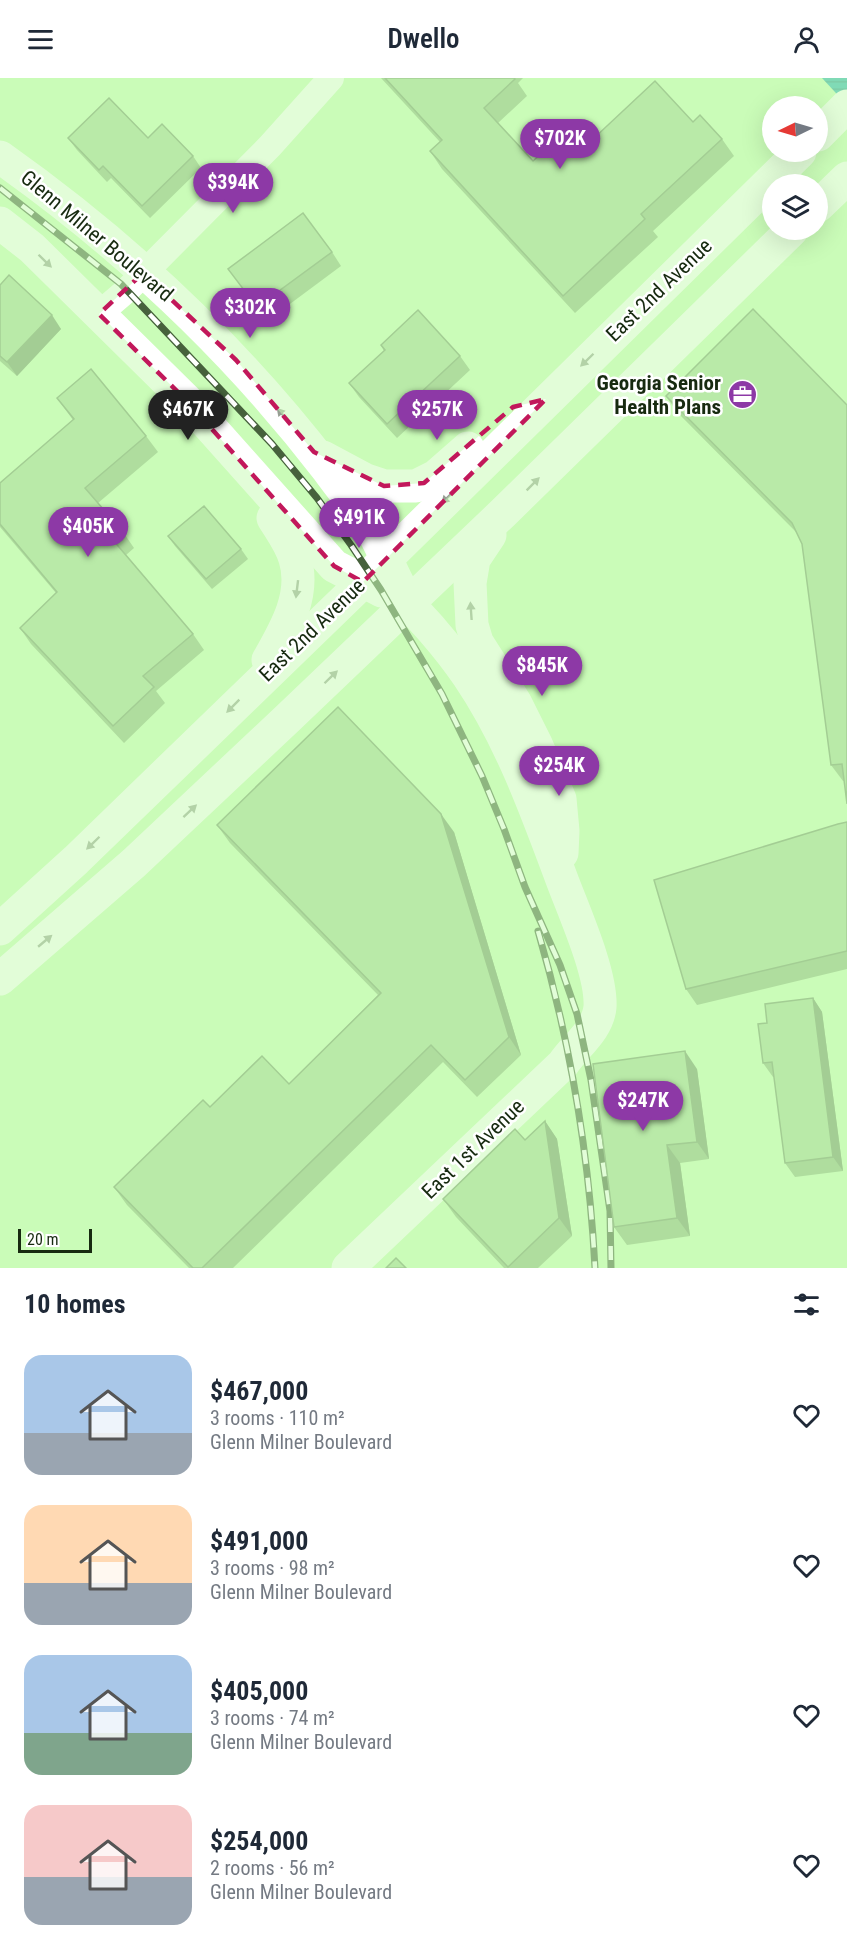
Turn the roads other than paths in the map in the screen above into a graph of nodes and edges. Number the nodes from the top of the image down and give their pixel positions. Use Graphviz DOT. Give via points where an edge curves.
graph roads {
  1 [pos="331,78"];
  2 [pos="847,106"];
  3 [pos="828,125"];
  4 [pos="0,157"];
  5 [pos="790,162"];
  6 [pos="847,178"];
  7 [pos="828,196"];
  8 [pos="0,224"];
  9 [pos="781,240"];
  10 [pos="143,273"];
  11 [pos="99,314"];
  12 [pos="546,399"];
  13 [pos="227,445"];
  14 [pos="314,452"];
  15 [pos="503,513"];
  16 [pos="385,559"];
  17 [pos="363,582"];
  18 [pos="408,602"];
  19 [pos="256,684"];
  20 [pos="562,878"];
  21 [pos="0,929"];
  22 [pos="0,979"];
  23 [pos="593,1026"];
  24 [pos="348,1268"];
  1 -- 10 [label="street" via="270,146"];
  2 -- 3 [label="main road"];
  4 -- 10 [label="main road, Glenn Milner Boulevard"];
  5 -- 12 [label="main road, East 2nd Avenue, one-way"];
  6 -- 7 [label="main road"];
  8 -- 11 [label="main road, Glenn Milner Boulevard, one-way" via="32,248"];
  15 -- 9 [label="main road, one-way"];
  10 -- 11 [label="street"];
  14 -- 10 [label="main road, Glenn Milner Boulevard, one-way" via="236,360"];
  11 -- 13 [label="main road, Glenn Milner Boulevard"];
  12 -- 14 [label="main road" via="513,407 436,476 416,486 384,486"];
  12 -- 16 [label="main road, East 2nd Avenue, one-way"];
  13 -- 17 [label="main road, Glenn Milner Boulevard" via="334,566"];
  13 -- 19 [label="main road, one-way" via="296,559 295,606"];
  14 -- 16 [label="main road, Glenn Milner Boulevard" via="368,522"];
  15 -- 18 [label="main road"];
  20 -- 15 [label="main road, one-way" via="560,799 520,711 477,642 472,625 470,583 474,559"];
  16 -- 17 [label="main road, East 2nd Avenue"];
  16 -- 18 [label="main road, Glenn Milner Boulevard"];
  17 -- 18 [label="main road, Glenn Milner Boulevard"];
  17 -- 19 [label="main road, East 2nd Avenue"];
  18 -- 20 [label="main road, Glenn Milner Boulevard" via="450,651 490,712 524,781"];
  22 -- 18 [label="main road, one-way" via="134,863"];
  19 -- 21 [label="main road, East 2nd Avenue, one-way"];
  20 -- 23 [label="main road, Glenn Milner Boulevard" via="599,989 600,1009"];
  23 -- 24 [label="main road, East 1st Avenue" via="563,1064"];
}
